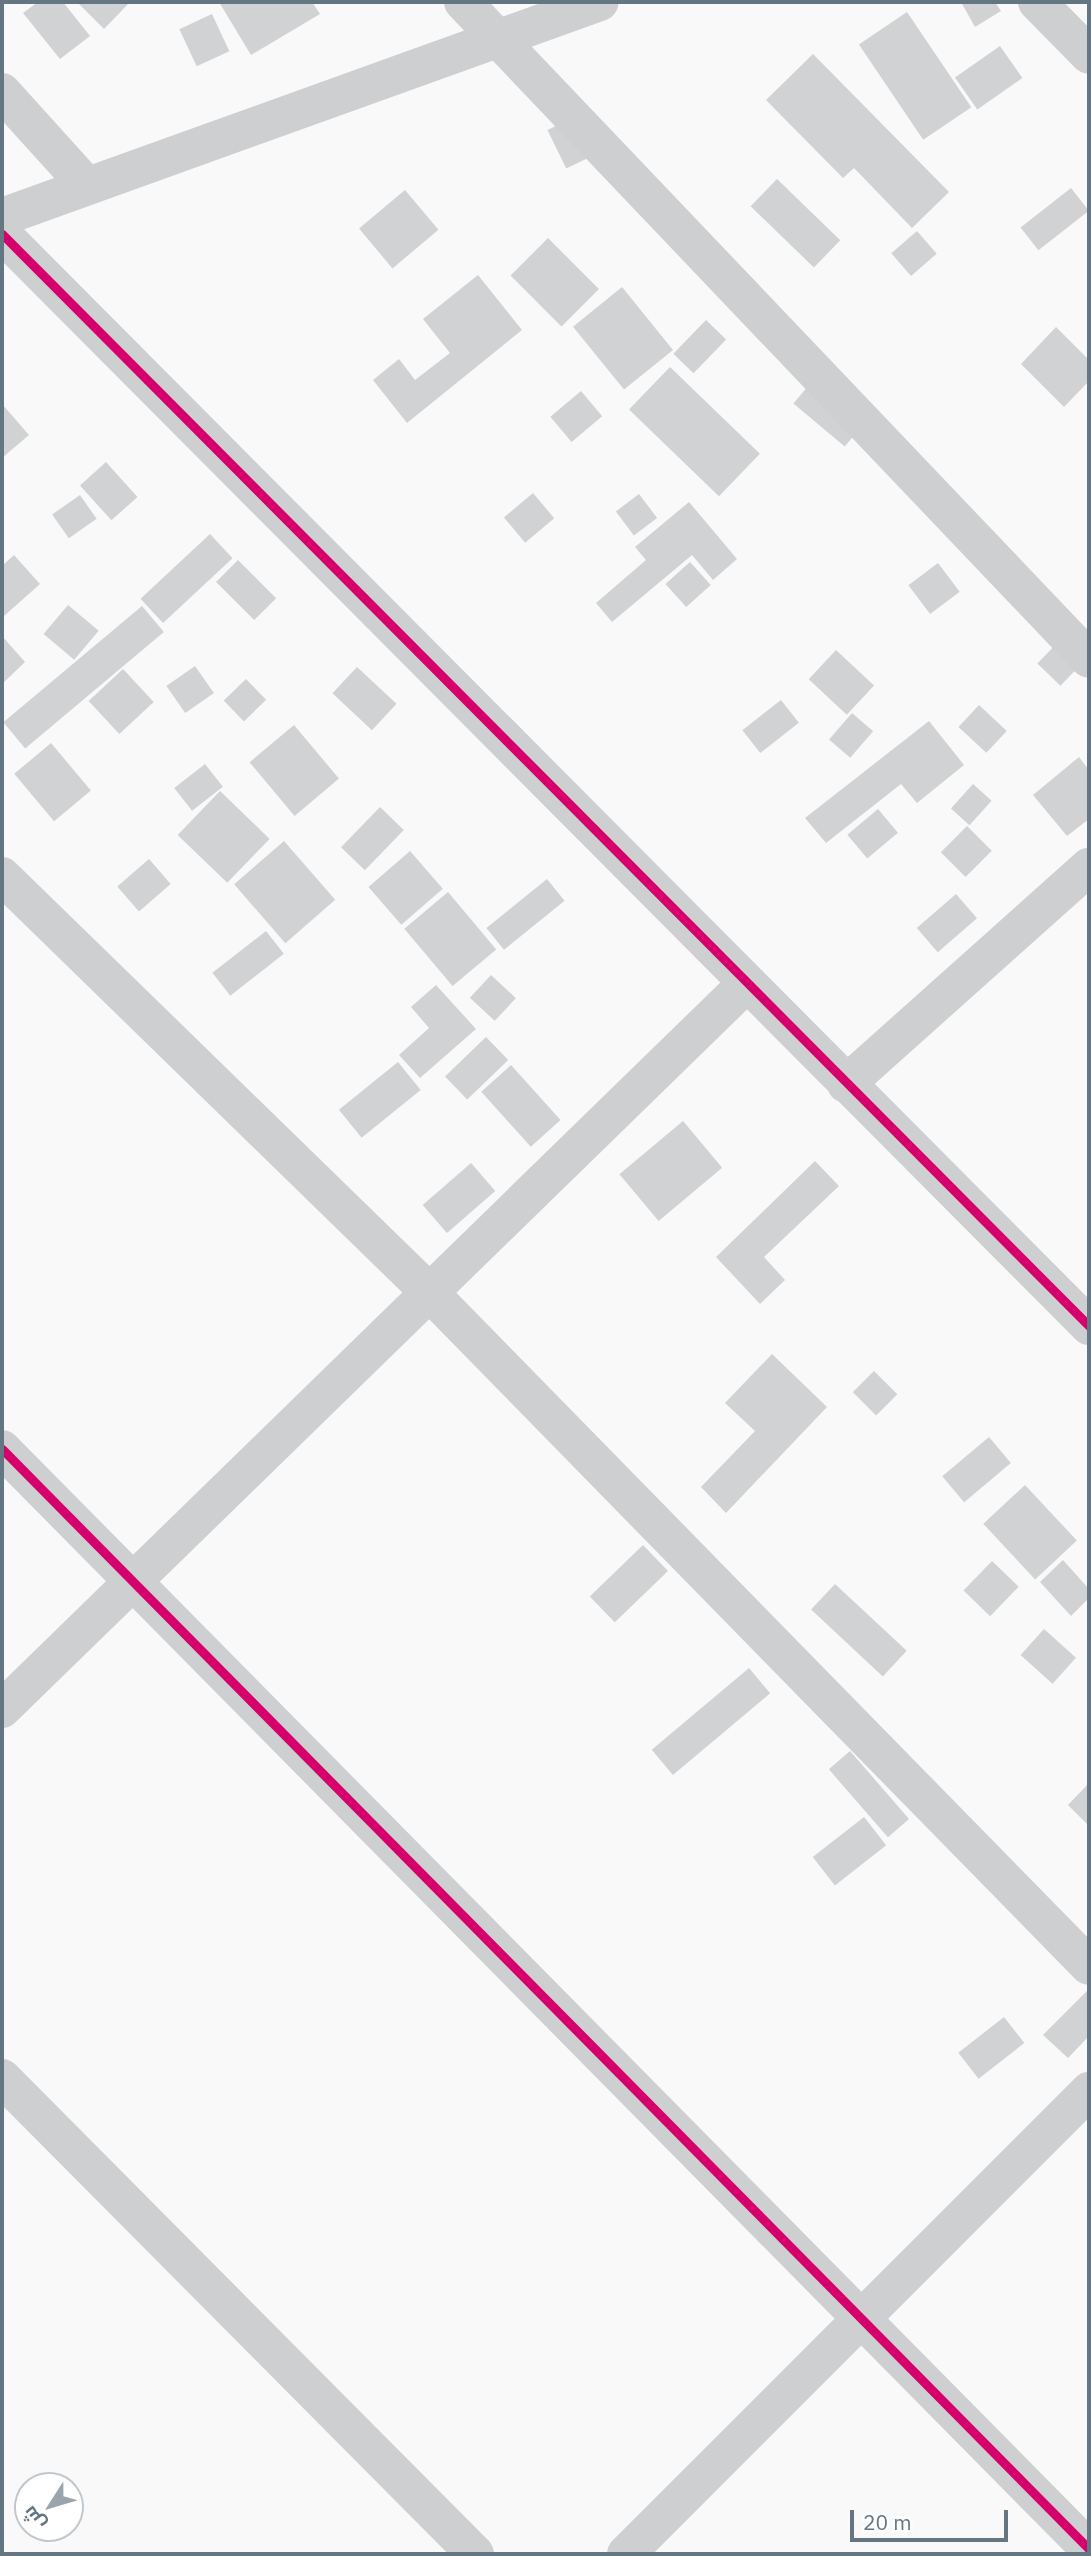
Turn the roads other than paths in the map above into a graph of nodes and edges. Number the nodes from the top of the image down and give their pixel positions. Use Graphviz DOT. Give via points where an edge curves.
graph roads {
  1 [pos="463,2"];
  2 [pos="600,2"];
  3 [pos="1037,2"];
  4 [pos="500,41"];
  5 [pos="1089,55"];
  6 [pos="2,92"];
  7 [pos="86,185"];
  8 [pos="2,217"];
  9 [pos="2,234"];
  10 [pos="1089,659"];
  11 [pos="1089,867"];
  12 [pos="2,876"];
  13 [pos="745,985"];
  14 [pos="846,1084"];
  15 [pos="429,1292"];
  16 [pos="1089,1325"];
  17 [pos="2,1449"];
  18 [pos="134,1580"];
  19 [pos="2,1709"];
  20 [pos="1089,1966"];
  21 [pos="2,2078"];
  22 [pos="1089,2091"];
  23 [pos="861,2317"];
  24 [pos="1089,2549"];
  25 [pos="475,2554"];
  26 [pos="626,2554"];
  1 -- 4 [label="street"];
  2 -- 4 [label="street"];
  3 -- 5 [label="street"];
  4 -- 7 [label="street"];
  4 -- 10 [label="street"];
  6 -- 7 [label="street"];
  7 -- 8 [label="street"];
  9 -- 13 [label="street"];
  11 -- 14 [label="street"];
  12 -- 15 [label="street"];
  13 -- 14 [label="street"];
  13 -- 15 [label="street"];
  14 -- 16 [label="street"];
  15 -- 18 [label="street"];
  15 -- 20 [label="street"];
  17 -- 18 [label="street"];
  18 -- 19 [label="street"];
  18 -- 23 [label="street"];
  21 -- 25 [label="street"];
  22 -- 23 [label="street"];
  23 -- 24 [label="street"];
  23 -- 26 [label="street"];
}
